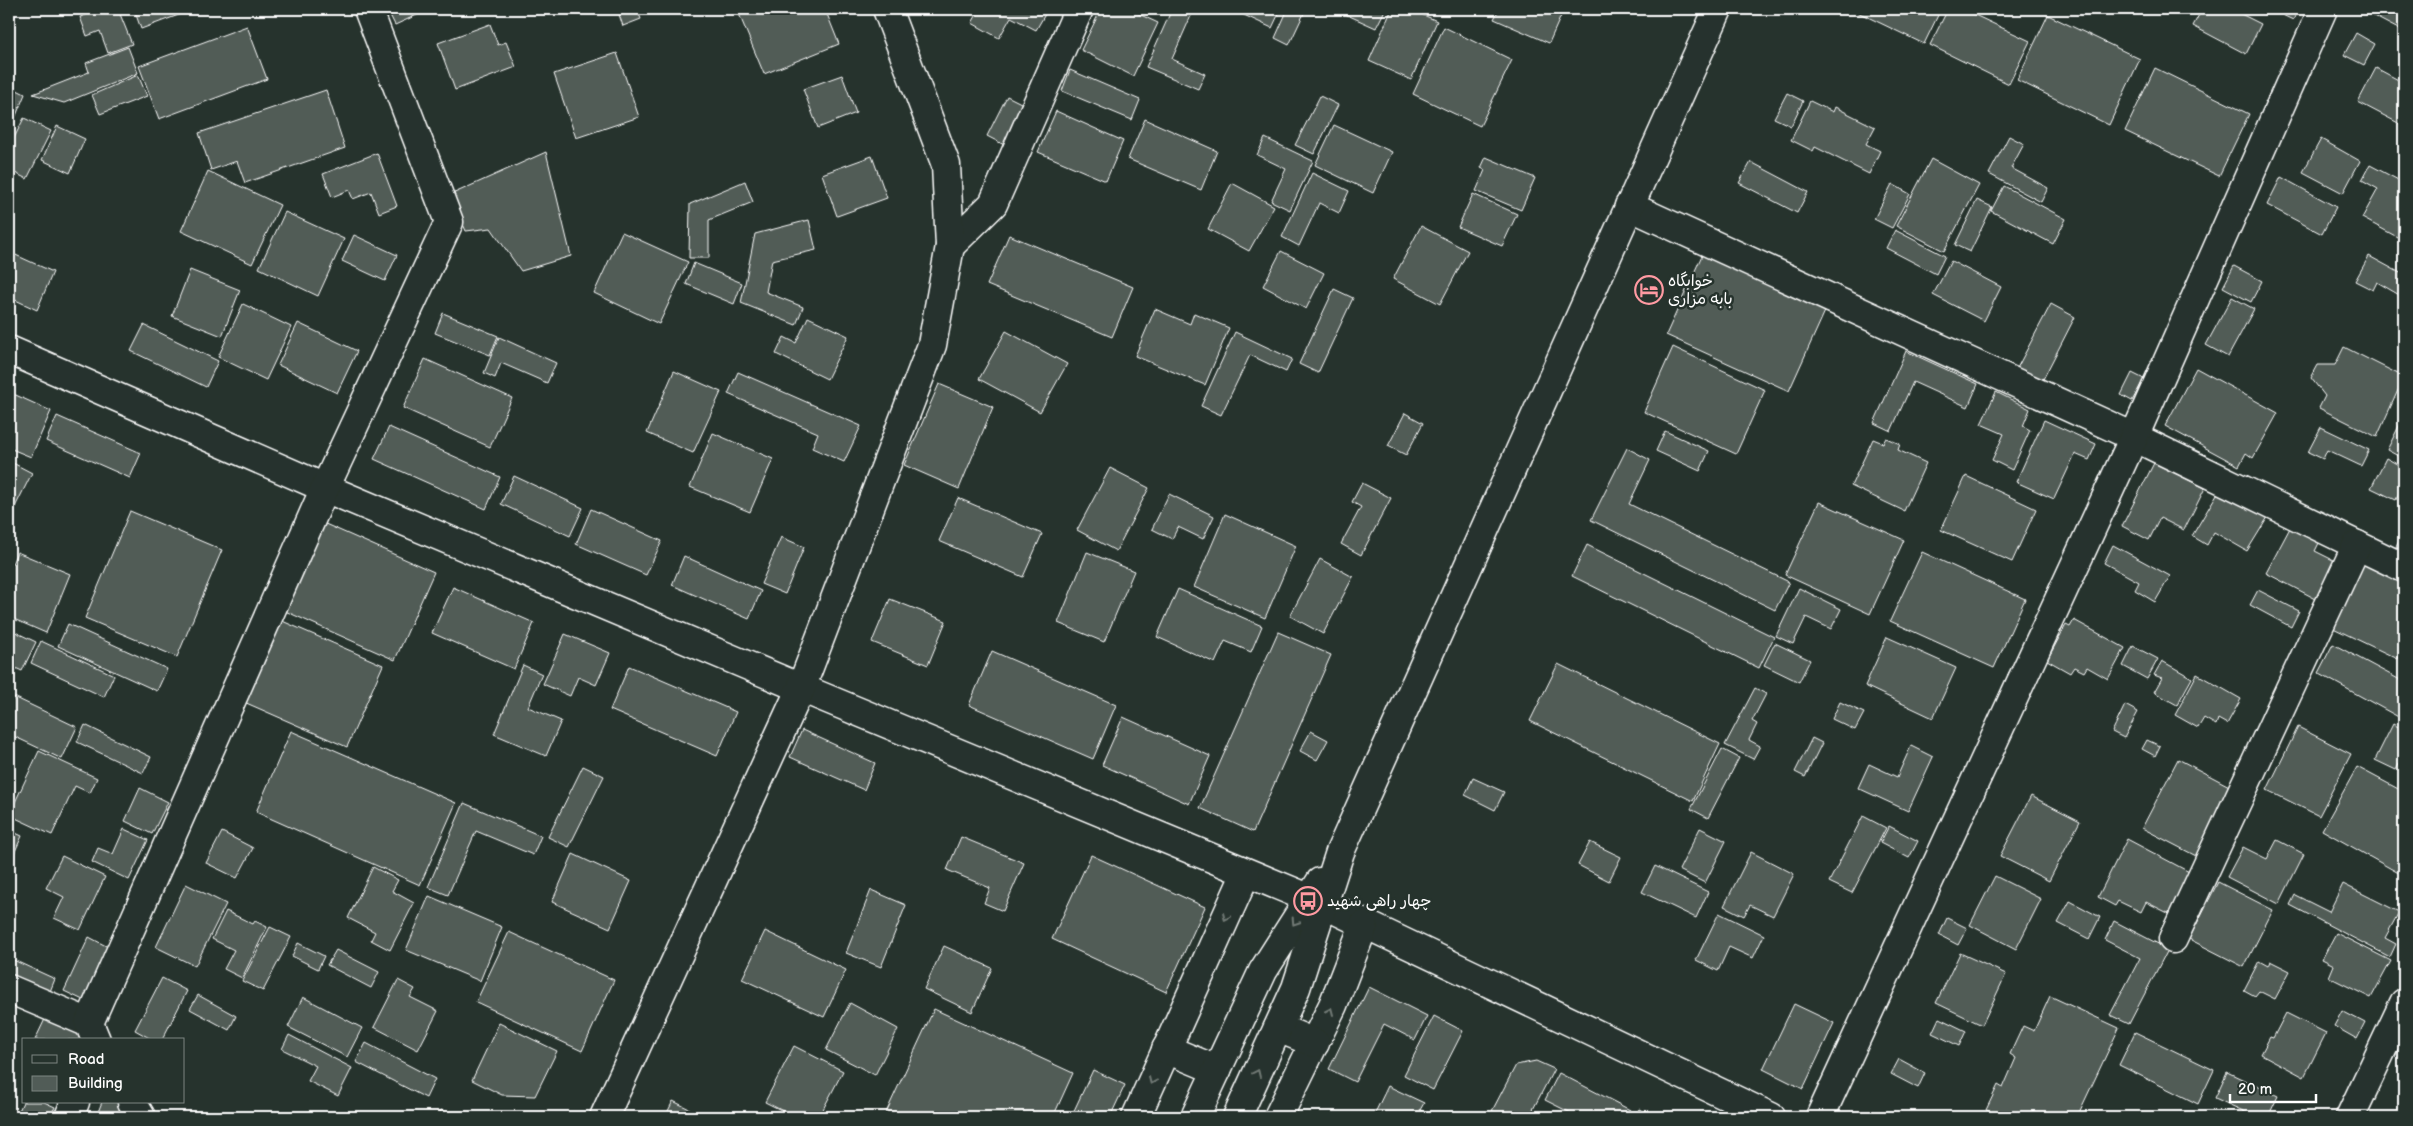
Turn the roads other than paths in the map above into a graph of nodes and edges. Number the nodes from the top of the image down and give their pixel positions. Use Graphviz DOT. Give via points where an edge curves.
graph roads {
  1 [pos="368,9"];
  2 [pos="888,9"];
  3 [pos="1080,9"];
  4 [pos="1718,9"];
  5 [pos="2323,9"];
  6 [pos="1629,206"];
  7 [pos="950,246"];
  8 [pos="9,350"];
  9 [pos="2134,437"];
  10 [pos="325,488"];
  11 [pos="2357,545"];
  12 [pos="2404,568"];
  13 [pos="802,688"];
  14 [pos="1246,873"];
  15 [pos="1316,901"];
  16 [pos="1364,925"];
  17 [pos="2173,939"];
  18 [pos="9,989"];
  19 [pos="2404,1003"];
  20 [pos="1278,1028"];
  21 [pos="93,1032"];
  22 [pos="1315,1044"];
  23 [pos="1166,1049"];
  24 [pos="1217,1070"];
  25 [pos="74,1104"];
  26 [pos="133,1104"];
  27 [pos="70,1117"];
  28 [pos="141,1117"];
  29 [pos="604,1117"];
  30 [pos="1136,1117"];
  31 [pos="1196,1117"];
  32 [pos="1237,1117"];
  33 [pos="1278,1117"];
  34 [pos="1771,1117"];
  35 [pos="1820,1117"];
  36 [pos="2350,1117"];
  1 -- 10 [label="street" via="449,222"];
  2 -- 7 [label="street" via="946,165"];
  3 -- 7 [label="street" via="993,204"];
  4 -- 6 [label="street"];
  5 -- 9 [label="street"];
  6 -- 9 [label="street"];
  6 -- 15 [label="street"];
  7 -- 13 [label="street" via="932,345"];
  8 -- 10 [label="street"];
  9 -- 11 [label="street"];
  9 -- 35 [label="street"];
  10 -- 13 [label="street"];
  10 -- 21 [label="street"];
  11 -- 12 [label="street"];
  11 -- 17 [label="street"];
  13 -- 14 [label="street"];
  13 -- 29 [label="street"];
  14 -- 15 [label="street"];
  14 -- 23 [label="street, one-way"];
  15 -- 16 [label="street"];
  15 -- 20 [label="street" via="1296,988"];
  15 -- 24 [label="street, one-way" via="1263,971"];
  22 -- 16 [label="street, one-way"];
  16 -- 34 [label="street"];
  18 -- 21 [label="street"];
  19 -- 36 [label="street"];
  20 -- 22 [label="street"];
  32 -- 20 [label="street, one-way"];
  22 -- 33 [label="street"];
  23 -- 24 [label="street"];
  23 -- 30 [label="street, one-way"];
  24 -- 31 [label="street"];
  25 -- 27 [label="street"];
  26 -- 28 [label="street"];
}
